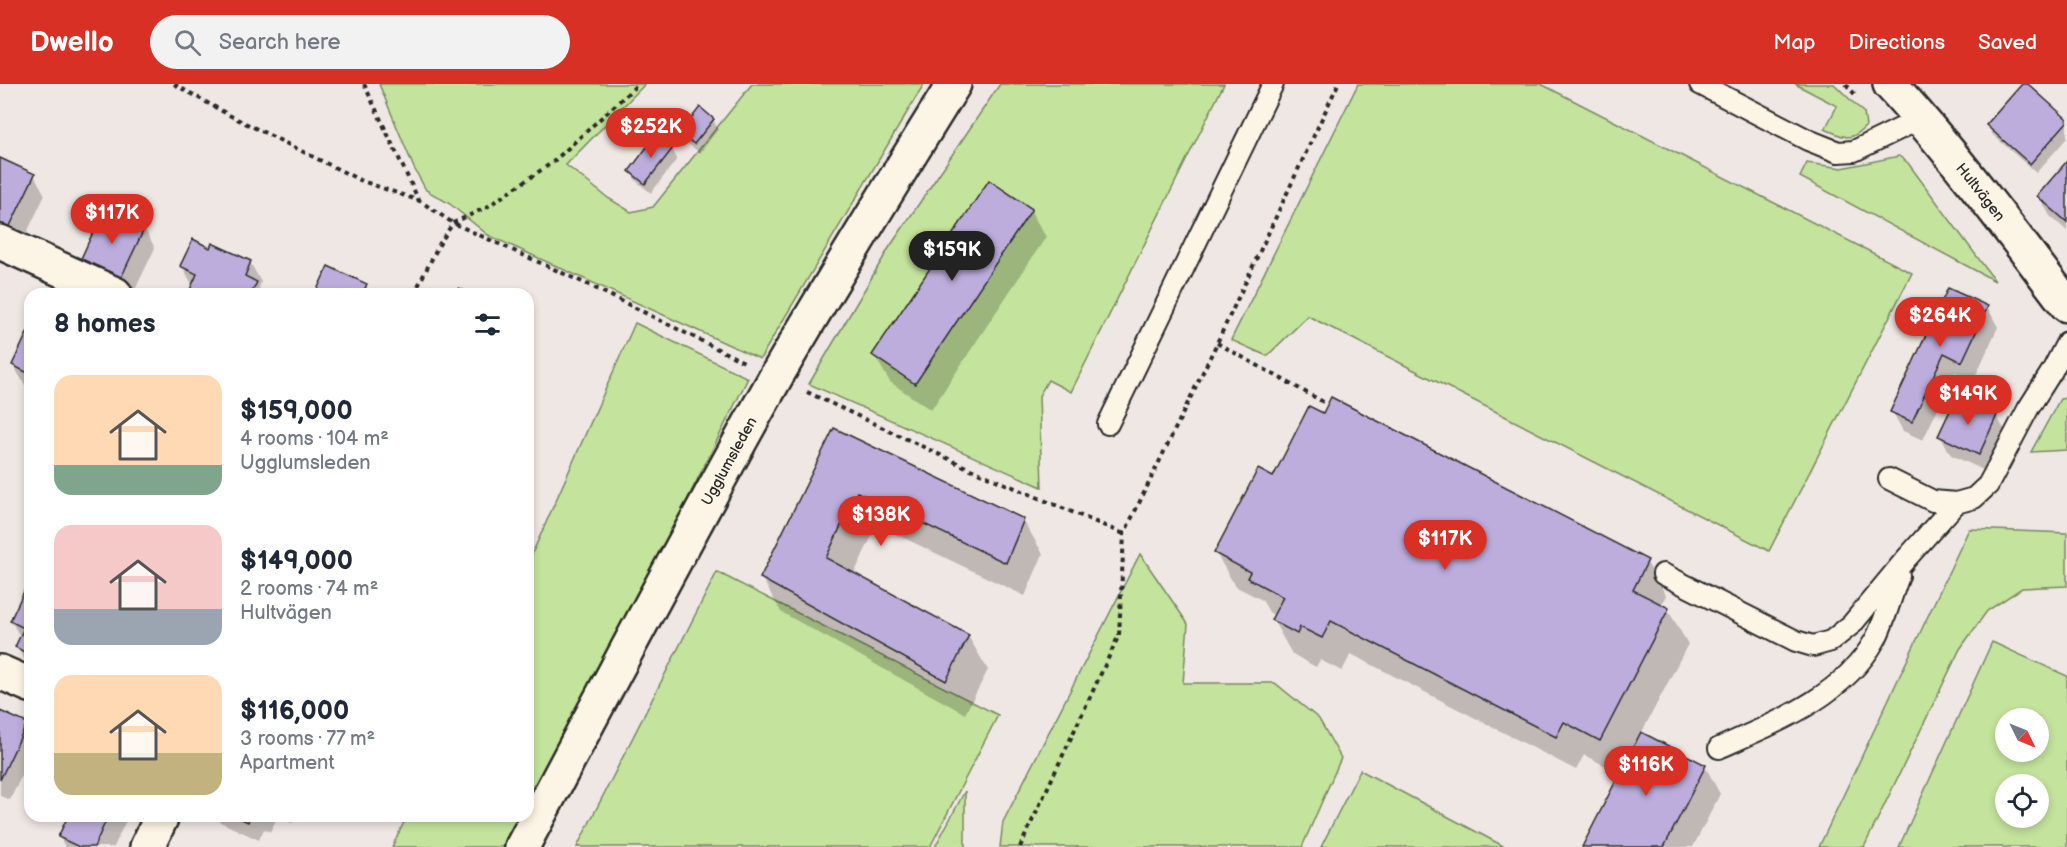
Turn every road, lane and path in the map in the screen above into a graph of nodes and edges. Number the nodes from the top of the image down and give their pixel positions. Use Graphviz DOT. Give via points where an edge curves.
graph roads {
  1 [pos="174,84"];
  2 [pos="364,84"];
  3 [pos="638,84"];
  4 [pos="954,84"];
  5 [pos="1273,84"];
  6 [pos="1338,84"];
  7 [pos="1700,84"];
  8 [pos="1890,84"];
  9 [pos="1922,118"];
  10 [pos="0,242"];
  11 [pos="102,288"];
  12 [pos="417,288"];
  13 [pos="2067,305"];
  14 [pos="2067,342"];
  15 [pos="1217,343"];
  16 [pos="1327,405"];
  17 [pos="1108,424"];
  18 [pos="1889,479"];
  19 [pos="1956,503"];
  20 [pos="1905,560"];
  21 [pos="1663,573"];
  22 [pos="0,672"];
  23 [pos="24,682"];
  24 [pos="1719,748"];
  25 [pos="159,822"];
  26 [pos="147,847"];
  27 [pos="522,847"];
  28 [pos="1020,847"];
  1 -- 2 [label="path" via="362,181 420,201"];
  3 -- 12 [label="path" via="553,162 487,207 453,223"];
  4 -- 27 [label="street, Ugglumsleden" via="776,377"];
  5 -- 17 [label="lane"];
  6 -- 15 [label="path"];
  7 -- 9 [label="lane" via="1838,152 1854,151"];
  8 -- 9 [label="street, Hultvägen"];
  9 -- 13 [label="street, Hultvägen"];
  10 -- 11 [label="street"];
  14 -- 19 [label="lane" via="1988,485 1974,498"];
  15 -- 16 [label="path"];
  15 -- 28 [label="path" via="1124,534 1119,635"];
  18 -- 19 [label="lane" via="1933,501"];
  19 -- 20 [label="lane"];
  20 -- 21 [label="lane" via="1852,624 1831,641 1813,646"];
  20 -- 24 [label="lane" via="1875,640 1851,671 1784,719"];
  22 -- 23 [label="street"];
  25 -- 26 [label="street"];
}
